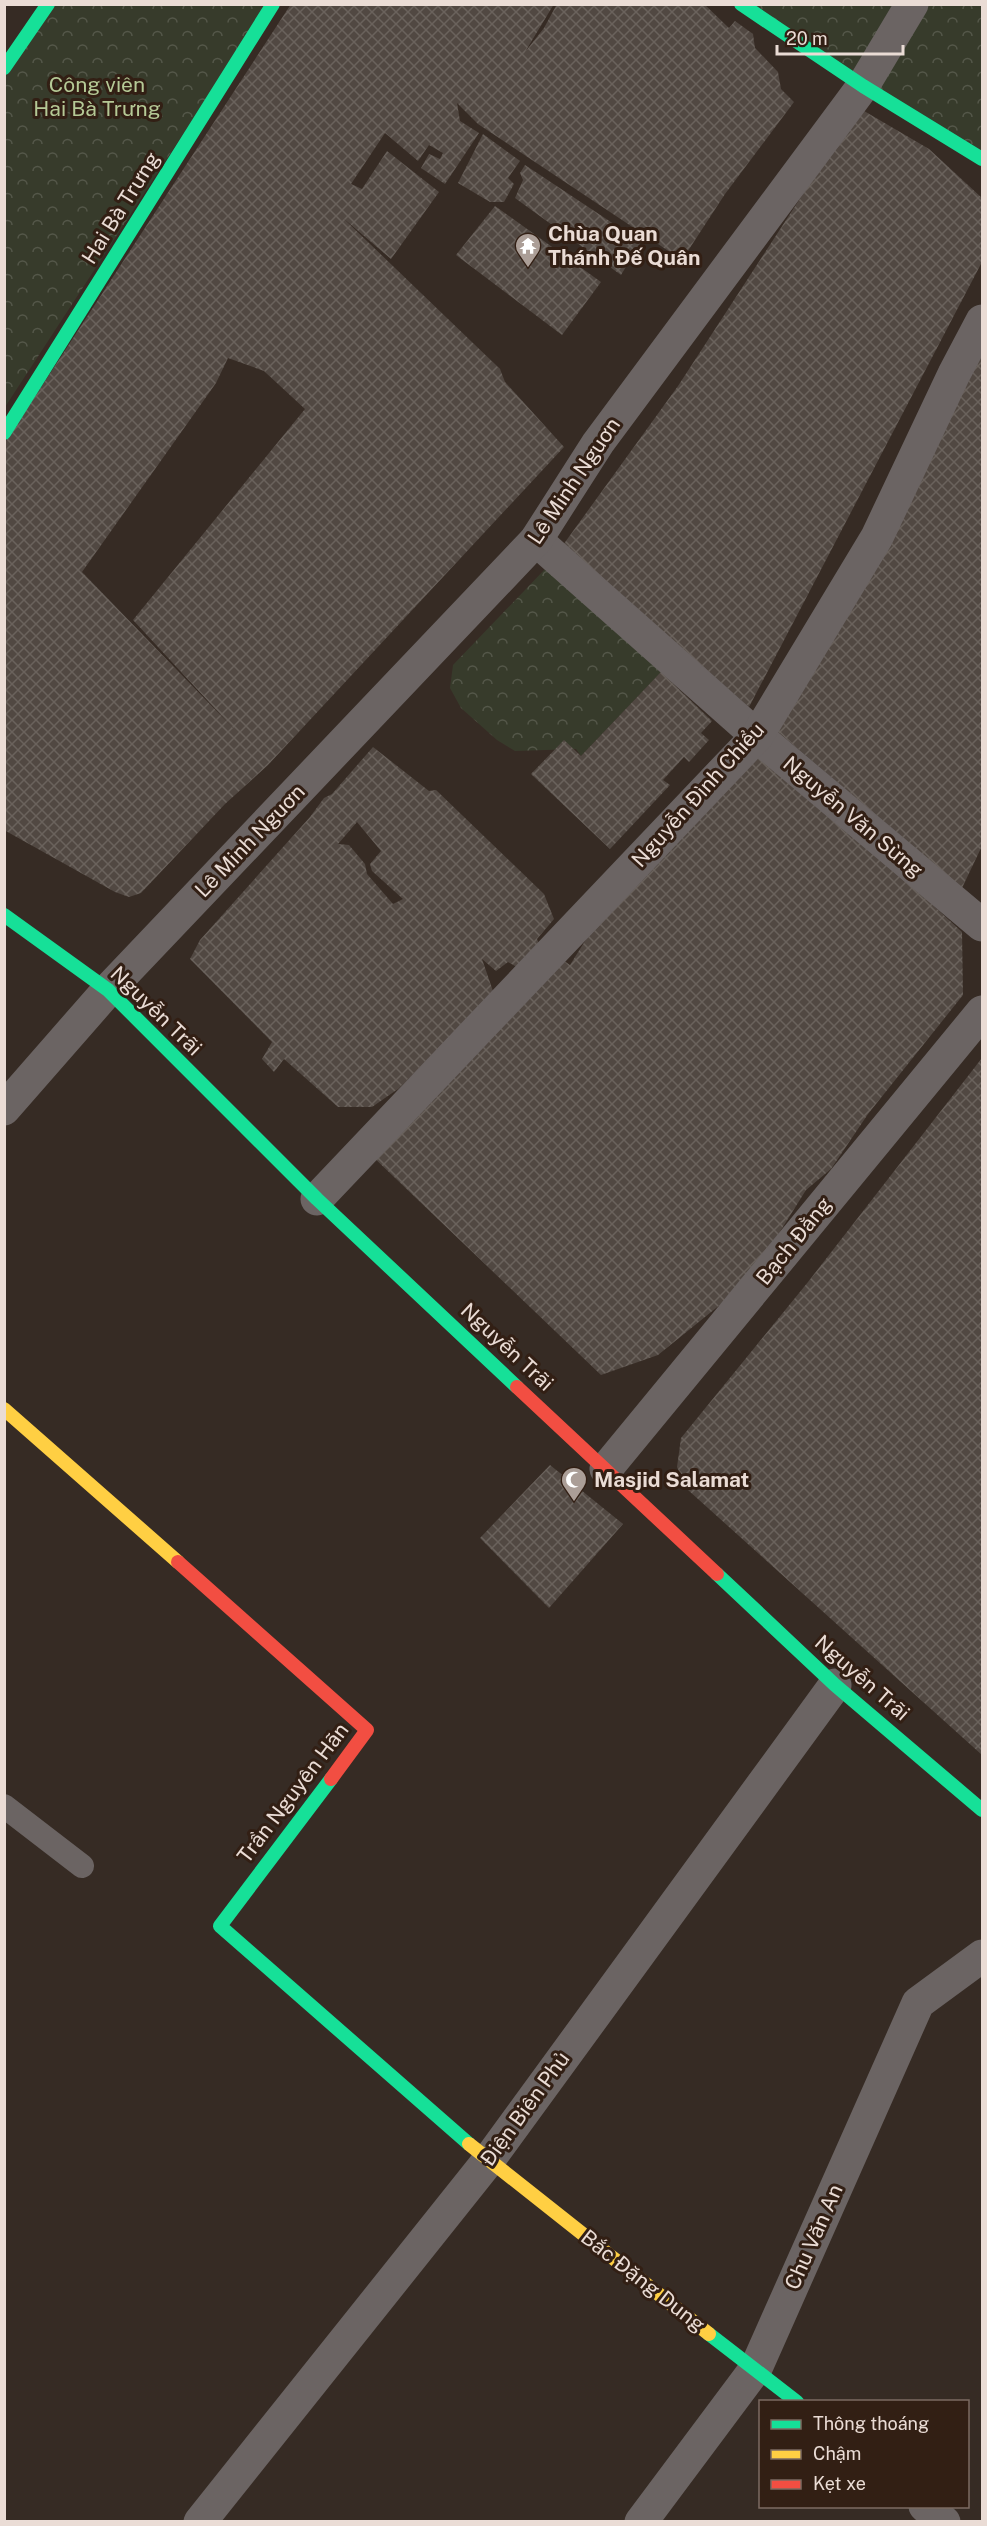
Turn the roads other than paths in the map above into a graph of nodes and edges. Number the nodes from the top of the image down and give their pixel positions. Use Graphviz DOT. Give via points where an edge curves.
graph roads {
  1 [pos="273,4"];
  2 [pos="741,4"];
  3 [pos="912,4"];
  4 [pos="47,5"];
  5 [pos="4,68"];
  6 [pos="863,86"];
  7 [pos="982,159"];
  8 [pos="982,321"];
  9 [pos="4,434"];
  10 [pos="536,540"];
  11 [pos="757,736"];
  12 [pos="4,915"];
  13 [pos="982,925"];
  14 [pos="108,990"];
  15 [pos="982,1012"];
  16 [pos="4,1109"];
  17 [pos="317,1199"];
  18 [pos="4,1409"];
  19 [pos="606,1469"];
  20 [pos="835,1684"];
  21 [pos="4,1806"];
  22 [pos="982,1810"];
  23 [pos="82,1866"];
  24 [pos="982,1956"];
  25 [pos="488,2161"];
  26 [pos="756,2368"];
  27 [pos="795,2400"];
  28 [pos="927,2508"];
  29 [pos="200,2522"];
  30 [pos="641,2522"];
  31 [pos="944,2522"];
  1 -- 9 [label="street, Hai Bà Trưng"];
  2 -- 6 [label="street"];
  3 -- 6 [label="street, Lê Minh Nguơn"];
  4 -- 5 [label="street"];
  6 -- 7 [label="street"];
  6 -- 10 [label="street, Lê Minh Nguơn" via="598,443"];
  8 -- 11 [label="street, Nguyễn Đình Chiểu" via="877,537"];
  10 -- 11 [label="street, Nguyễn Văn Sừng"];
  10 -- 14 [label="street, Lê Minh Nguơn"];
  11 -- 13 [label="street, Nguyễn Văn Sừng"];
  11 -- 17 [label="street, Nguyễn Đình Chiểu"];
  12 -- 14 [label="street, Nguyễn Trãi"];
  14 -- 16 [label="street, Lê Minh Nguơn"];
  14 -- 17 [label="street, Nguyễn Trãi"];
  15 -- 19 [label="street, Bạch Đằng"];
  17 -- 19 [label="street, Nguyễn Trãi"];
  18 -- 25 [label="street, Trần Nguyên Hãn" via="367,1730 220,1926"];
  19 -- 20 [label="street, Nguyễn Trãi"];
  20 -- 22 [label="street, Nguyễn Trãi"];
  20 -- 25 [label="street, Điện Biên Phủ"];
  21 -- 23 [label="lane"];
  24 -- 26 [label="street, Chu Văn An" via="918,2003"];
  25 -- 26 [label="street, Bắc Đặng Dung"];
  25 -- 29 [label="street, Điện Biên Phủ"];
  26 -- 27 [label="street, Bắc Đặng Dung"];
  26 -- 30 [label="street, Chu Văn An"];
  28 -- 31 [label="street"];
}
